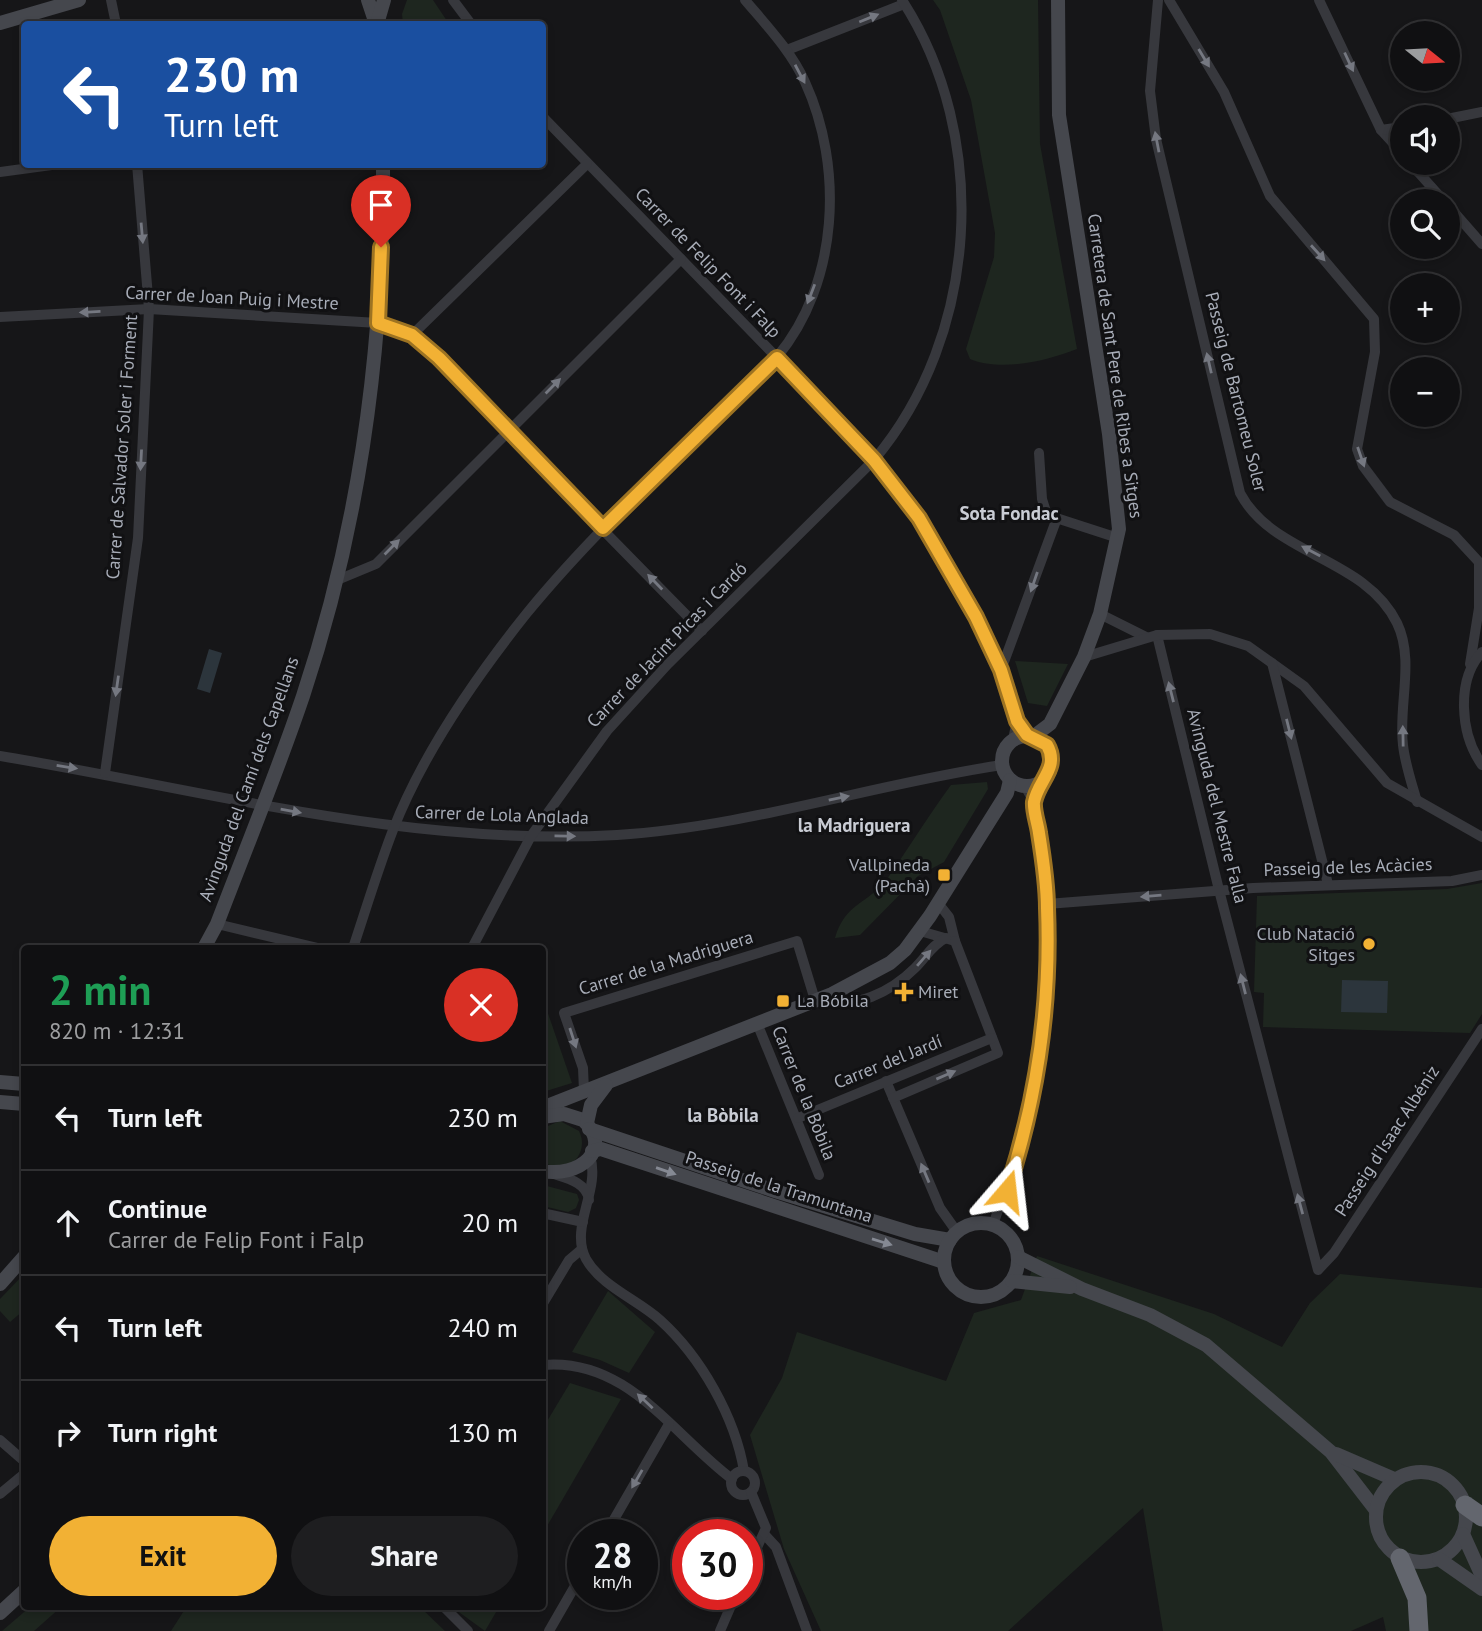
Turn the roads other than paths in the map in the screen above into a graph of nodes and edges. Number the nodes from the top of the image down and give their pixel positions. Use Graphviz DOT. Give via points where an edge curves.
graph roads {
  1 [pos="79,0"];
  2 [pos="111,0"];
  3 [pos="368,0"];
  4 [pos="384,0"];
  5 [pos="453,0"];
  6 [pos="745,0"];
  7 [pos="1058,0"];
  8 [pos="1158,0"];
  9 [pos="1169,0"];
  10 [pos="1320,0"];
  11 [pos="903,2"];
  12 [pos="115,21"];
  13 [pos="376,21"];
  14 [pos="378,21"];
  15 [pos="469,21"];
  16 [pos="0,23"];
  17 [pos="787,51"];
  18 [pos="1482,111"];
  19 [pos="1460,116"];
  20 [pos="546,120"];
  21 [pos="1390,129"];
  22 [pos="1381,130"];
  23 [pos="1390,140"];
  24 [pos="587,164"];
  25 [pos="30,168"];
  26 [pos="137,168"];
  27 [pos="383,168"];
  28 [pos="0,172"];
  29 [pos="1421,175"];
  30 [pos="1433,189"];
  31 [pos="1460,219"];
  32 [pos="1482,244"];
  33 [pos="681,260"];
  34 [pos="149,309"];
  35 [pos="0,317"];
  36 [pos="378,323"];
  37 [pos="412,335"];
  38 [pos="777,358"];
  39 [pos="508,430"];
  40 [pos="1039,453"];
  41 [pos="874,460"];
  42 [pos="1057,518"];
  43 [pos="603,528"];
  44 [pos="1118,538"];
  45 [pos="335,581"];
  46 [pos="1100,614"];
  47 [pos="702,631"];
  48 [pos="1152,636"];
  49 [pos="1482,652"];
  50 [pos="1084,657"];
  51 [pos="1272,663"];
  52 [pos="1470,664"];
  53 [pos="1001,670"];
  54 [pos="1050,724"];
  55 [pos="1025,737"];
  56 [pos="1047,745"];
  57 [pos="0,756"];
  58 [pos="1002,765"];
  59 [pos="1482,765"];
  60 [pos="105,774"];
  61 [pos="1020,785"];
  62 [pos="1417,802"];
  63 [pos="262,806"];
  64 [pos="394,828"];
  65 [pos="531,836"];
  66 [pos="1482,837"];
  67 [pos="1482,875"];
  68 [pos="1328,884"];
  69 [pos="1219,890"];
  70 [pos="938,903"];
  71 [pos="1047,904"];
  72 [pos="217,924"];
  73 [pos="920,931"];
  74 [pos="951,940"];
  75 [pos="206,945"];
  76 [pos="305,945"];
  77 [pos="354,945"];
  78 [pos="474,945"];
  79 [pos="819,999"];
  80 [pos="757,1023"];
  81 [pos="1482,1029"];
  82 [pos="992,1038"];
  83 [pos="886,1081"];
  84 [pos="0,1083"];
  85 [pos="609,1083"];
  86 [pos="21,1084"];
  87 [pos="584,1091"];
  88 [pos="893,1098"];
  89 [pos="0,1102"];
  90 [pos="21,1104"];
  91 [pos="546,1110"];
  92 [pos="546,1111"];
  93 [pos="797,1118"];
  94 [pos="588,1126"];
  95 [pos="595,1152"];
  96 [pos="547,1172"];
  97 [pos="819,1175"];
  98 [pos="589,1199"];
  99 [pos="546,1214"];
  100 [pos="583,1222"];
  101 [pos="993,1226"];
  102 [pos="954,1236"];
  103 [pos="582,1249"];
  104 [pos="1018,1257"];
  105 [pos="21,1260"];
  106 [pos="944,1262"];
  107 [pos="1318,1270"];
  108 [pos="1012,1280"];
  109 [pos="0,1284"];
  110 [pos="1082,1289"];
  111 [pos="546,1298"];
  112 [pos="546,1365"];
  113 [pos="669,1424"];
  114 [pos="0,1440"];
  115 [pos="1331,1452"];
  116 [pos="21,1458"];
  117 [pos="744,1471"];
  118 [pos="21,1476"];
  119 [pos="732,1479"];
  120 [pos="1394,1479"];
  121 [pos="751,1492"];
  122 [pos="0,1494"];
  123 [pos="1465,1505"];
  124 [pos="1375,1509"];
  125 [pos="1482,1517"];
  126 [pos="614,1519"];
  127 [pos="764,1534"];
  128 [pos="1463,1534"];
  129 [pos="1400,1558"];
  130 [pos="1439,1559"];
  131 [pos="1482,1576"];
  132 [pos="1482,1589"];
  133 [pos="21,1594"];
  134 [pos="567,1600"];
  135 [pos="447,1610"];
  136 [pos="729,1610"];
  137 [pos="0,1613"];
  138 [pos="468,1631"];
  139 [pos="549,1631"];
  140 [pos="720,1631"];
  141 [pos="807,1631"];
  142 [pos="1419,1631"];
  1 -- 16 [label="street"];
  2 -- 12 [label="street"];
  3 -- 13 [label="street"];
  4 -- 14 [label="street"];
  5 -- 15 [label="street"];
  6 -- 17 [label="street"];
  7 -- 44 [label="street, Carretera de Sant Pere de Ribes a Sitges" via="1059,115 1109,434"];
  62 -- 8 [label="street, Passeig de Bartomeu Soler, one-way" via="1403,744 1403,650 1388,608 1365,583 1269,528 1252,513 1240,492 1156,139 1150,90"];
  9 -- 52 [label="street, one-way" via="1224,92 1270,196 1374,319 1375,352 1357,449 1363,466 1390,502 1454,535 1479,562 1479,608"];
  10 -- 22 [label="street, one-way"];
  17 -- 11 [label="street, one-way"];
  11 -- 41 [label="street, Carrer de Jacint Picas i Cardó" via="936,70 953,127 960,181 960,243 950,304 934,357 908,411"];
  17 -- 38 [label="street, one-way" via="805,82 823,133 830,202 828,234 816,282"];
  18 -- 19 [label="street"];
  20 -- 24 [label="street, Carrer de Felip Font i Falp"];
  21 -- 22 [label="street"];
  22 -- 23 [label="street"];
  24 -- 33 [label="street, Carrer de Felip Font i Falp"];
  24 -- 37 [label="street"];
  25 -- 28 [label="street"];
  26 -- 34 [label="street, Carrer de Salvador Soler i Forment, one-way"];
  27 -- 36 [label="street, Avinguda del Camí dels Capellans"];
  29 -- 30 [label="street"];
  31 -- 32 [label="street"];
  33 -- 38 [label="street, Carrer de Felip Font i Falp"];
  39 -- 33 [label="street, one-way"];
  34 -- 35 [label="street, Carrer de Joan Puig i Mestre, one-way"];
  34 -- 36 [label="street, Carrer de Joan Puig i Mestre"];
  34 -- 60 [label="street, Carrer de Salvador Soler i Forment, one-way" via="138,538"];
  36 -- 37 [label="street, Carrer de Joan Puig i Mestre"];
  36 -- 45 [label="street, Avinguda del Camí dels Capellans" via="367,430"];
  37 -- 39 [label="street"];
  38 -- 41 [label="street, Carrer de Felip Font i Falp"];
  38 -- 43 [label="street"];
  39 -- 43 [label="street"];
  45 -- 39 [label="street, one-way" via="376,564"];
  40 -- 42 [label="street" via="1045,512"];
  41 -- 47 [label="street, Carrer de Jacint Picas i Cardó"];
  41 -- 53 [label="street, Carrer de Felip Font i Falp" via="954,573"];
  42 -- 44 [label="street"];
  42 -- 53 [label="street, one-way"];
  47 -- 43 [label="street, one-way"];
  43 -- 64 [label="street" via="527,613 480,677 438,741"];
  44 -- 46 [label="street, Carretera de Sant Pere de Ribes a Sitges"];
  45 -- 63 [label="street, Avinguda del Camí dels Capellans" via="303,695"];
  46 -- 48 [label="street"];
  46 -- 50 [label="street, Carretera de Sant Pere de Ribes a Sitges"];
  47 -- 65 [label="street, Carrer de Jacint Picas i Cardó" via="607,731"];
  48 -- 50 [label="street"];
  48 -- 51 [label="street" via="1210,634 1248,646"];
  69 -- 48 [label="street, Avinguda del Mestre Falla, one-way"];
  49 -- 52 [label="street"];
  50 -- 54 [label="street, Carretera de Sant Pere de Ribes a Sitges"];
  51 -- 62 [label="street" via="1304,686 1380,777"];
  51 -- 68 [label="street, one-way"];
  52 -- 59 [label="street" via="1466,731"];
  53 -- 55 [label="street, Carrer de Felip Font i Falp"];
  54 -- 55 [label="street, Carretera de Sant Pere de Ribes a Sitges"];
  54 -- 56 [label="street, Carretera de Sant Pere de Ribes a Sitges"];
  55 -- 56 [label="street"];
  55 -- 58 [label="street" via="1003,752"];
  56 -- 61 [label="street" via="1051,770"];
  57 -- 60 [label="street, Carrer de Lola Anglada, one-way"];
  58 -- 61 [label="street"];
  65 -- 58 [label="street, Carrer de Lola Anglada, one-way" via="615,835 695,827"];
  60 -- 63 [label="street, Carrer de Lola Anglada"];
  61 -- 70 [label="street"];
  61 -- 71 [label="street" via="1034,802"];
  62 -- 66 [label="street"];
  63 -- 64 [label="street, Carrer de Lola Anglada, one-way"];
  63 -- 72 [label="street, Avinguda del Camí dels Capellans"];
  64 -- 65 [label="street, Carrer de Lola Anglada"];
  64 -- 77 [label="street"];
  65 -- 78 [label="street, Carrer de Jacint Picas i Cardó"];
  67 -- 68 [label="street, Passeig de les Acàcies" via="1452,881"];
  68 -- 69 [label="street, Passeig de les Acàcies"];
  69 -- 71 [label="street, Passeig de les Acàcies, one-way"];
  107 -- 69 [label="street, Avinguda del Mestre Falla, one-way"];
  70 -- 73 [label="street"];
  70 -- 74 [label="street" via="949,917"];
  71 -- 101 [label="street" via="1046,1004 1035,1081 1016,1161"];
  72 -- 75 [label="street, Avinguda del Camí dels Capellans"];
  72 -- 76 [label="street"];
  73 -- 74 [label="street"];
  73 -- 79 [label="street" via="890,963"];
  79 -- 74 [label="street, one-way" via="853,1003 884,989 914,969 934,946"];
  74 -- 82 [label="street"];
  79 -- 80 [label="street"];
  79 -- 87 [label="street, Carrer de la Madriguera, one-way" via="797,941 564,1013 583,1068"];
  80 -- 85 [label="street"];
  80 -- 93 [label="street, Carrer de la Bòbila"];
  81 -- 107 [label="street, Passeig d'Isaac Albéniz" via="1334,1253"];
  82 -- 83 [label="street, Carrer del Jardí"];
  88 -- 82 [label="street, Carrer del Jardí, one-way" via="998,1053"];
  83 -- 88 [label="street"];
  83 -- 93 [label="street, Carrer del Jardí"];
  84 -- 86 [label="street"];
  85 -- 87 [label="street"];
  85 -- 94 [label="street" via="595,1097"];
  87 -- 91 [label="street"];
  102 -- 88 [label="street, one-way"];
  89 -- 90 [label="street"];
  92 -- 94 [label="street, Passeig de la Tramuntana"];
  93 -- 97 [label="street, Carrer de la Bòbila"];
  94 -- 95 [label="street"];
  94 -- 102 [label="street, Passeig de la Tramuntana" via="628,1143 915,1234"];
  95 -- 96 [label="street" via="579,1169"];
  95 -- 98 [label="street"];
  95 -- 106 [label="street, Passeig de la Tramuntana, one-way"];
  96 -- 98 [label="street" via="578,1184"];
  98 -- 100 [label="street"];
  99 -- 100 [label="street"];
  100 -- 103 [label="street"];
  101 -- 102 [label="street, Passeig de la Tramuntana" via="970,1225"];
  101 -- 104 [label="street" via="1011,1239"];
  102 -- 106 [label="street"];
  103 -- 111 [label="street" via="569,1260"];
  103 -- 117 [label="street" via="589,1264 660,1320 687,1351 730,1421"];
  104 -- 108 [label="street"];
  104 -- 110 [label="street"];
  105 -- 109 [label="street"];
  106 -- 108 [label="street" via="949,1278 969,1295 995,1294"];
  108 -- 110 [label="street"];
  110 -- 115 [label="street" via="1150,1315 1206,1345"];
  113 -- 112 [label="street, one-way" via="631,1388 602,1372"];
  113 -- 119 [label="street"];
  113 -- 126 [label="street, one-way"];
  114 -- 116 [label="street"];
  115 -- 120 [label="street"];
  115 -- 124 [label="street"];
  117 -- 119 [label="street"];
  117 -- 121 [label="street" via="754,1477"];
  118 -- 122 [label="street"];
  119 -- 121 [label="street" via="737,1492"];
  120 -- 123 [label="street" via="1428,1471 1444,1477"];
  120 -- 124 [label="street"];
  121 -- 127 [label="street" via="765,1522"];
  123 -- 125 [label="highway"];
  123 -- 128 [label="street"];
  124 -- 129 [label="street" via="1376,1528 1385,1546"];
  127 -- 141 [label="street" via="776,1547"];
  128 -- 130 [label="street" via="1454,1549"];
  128 -- 131 [label="street"];
  129 -- 130 [label="street" via="1419,1563"];
  129 -- 142 [label="highway" via="1417,1598"];
  130 -- 132 [label="street"];
  133 -- 137 [label="street"];
  134 -- 139 [label="street"];
  135 -- 138 [label="street"];
  136 -- 140 [label="street"];
}
